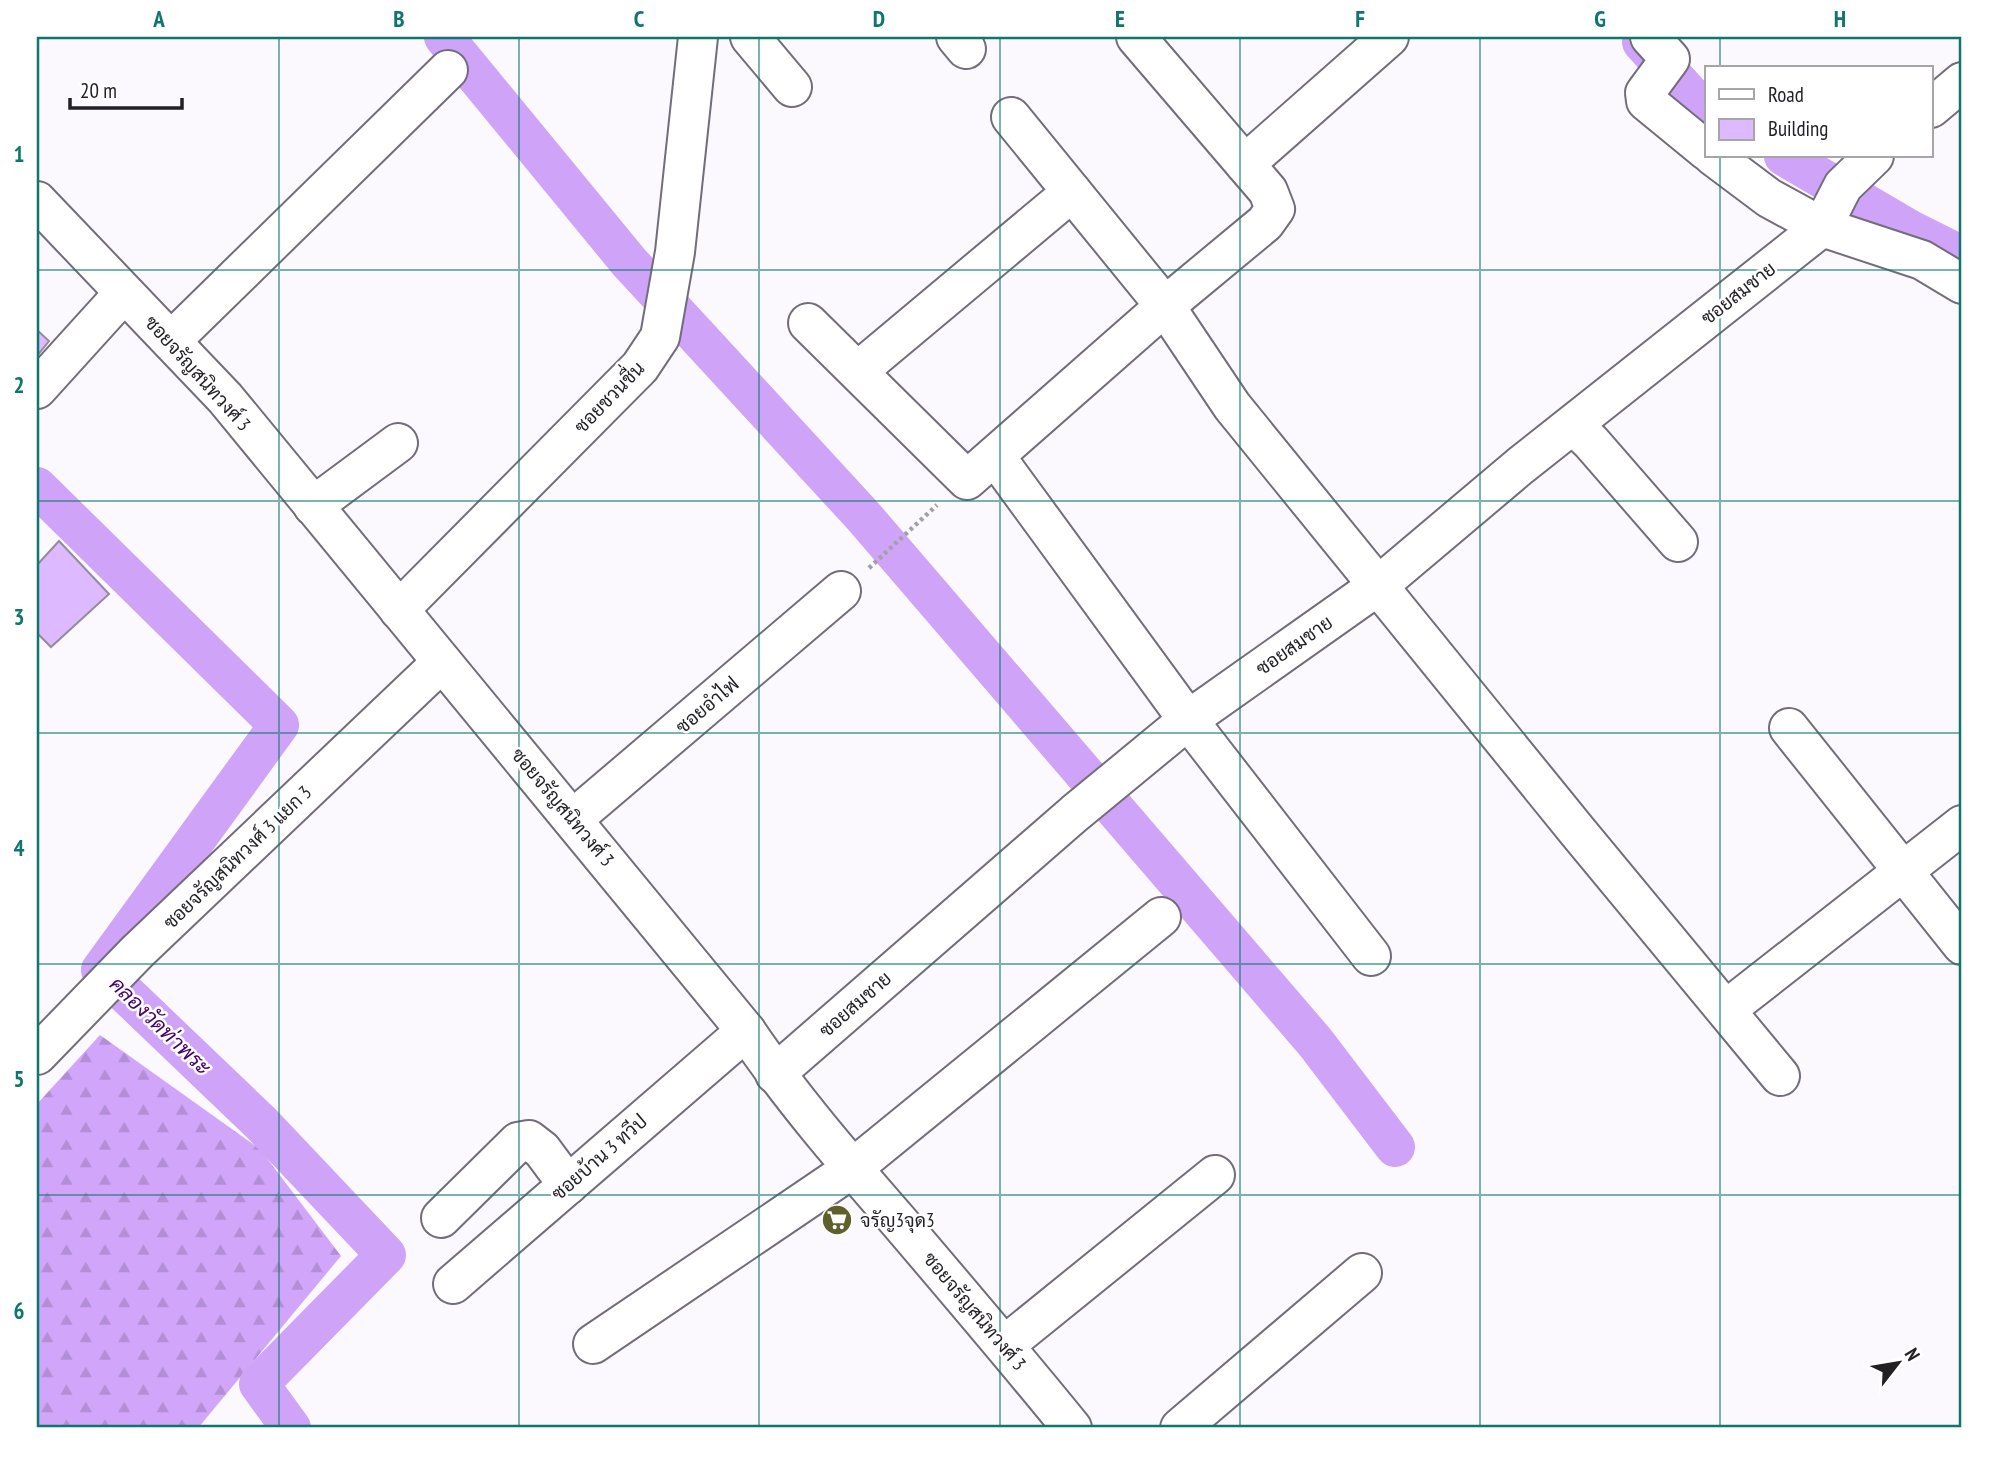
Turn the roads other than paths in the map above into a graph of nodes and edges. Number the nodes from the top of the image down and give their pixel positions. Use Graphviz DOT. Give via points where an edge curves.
graph roads {
  1 [pos="698,37"];
  2 [pos="750,37"];
  3 [pos="1389,37"];
  4 [pos="1140,38"];
  5 [pos="1655,62"];
  6 [pos="448,70"];
  7 [pos="1962,82"];
  8 [pos="792,87"];
  9 [pos="1932,107"];
  10 [pos="1011,117"];
  11 [pos="1705,149"];
  12 [pos="1716,158"];
  13 [pos="1872,158"];
  14 [pos="1245,164"];
  15 [pos="1072,192"];
  16 [pos="37,201"];
  17 [pos="1831,211"];
  18 [pos="1962,284"];
  19 [pos="124,293"];
  20 [pos="1166,306"];
  21 [pos="808,323"];
  22 [pos="171,341"];
  23 [pos="858,371"];
  24 [pos="37,388"];
  25 [pos="1573,425"];
  26 [pos="398,443"];
  27 [pos="995,456"];
  28 [pos="313,506"];
  29 [pos="1678,542"];
  30 [pos="1379,585"];
  31 [pos="841,591"];
  32 [pos="399,610"];
  33 [pos="442,662"];
  34 [pos="1188,720"];
  35 [pos="1789,728"];
  36 [pos="573,819"];
  37 [pos="1962,825"];
  38 [pos="1903,871"];
  39 [pos="1161,917"];
  40 [pos="1962,945"];
  41 [pos="1371,956"];
  42 [pos="1727,1009"];
  43 [pos="746,1031"];
  44 [pos="37,1055"];
  45 [pos="775,1074"];
  46 [pos="1780,1076"];
  47 [pos="853,1168"];
  48 [pos="1215,1175"];
  49 [pos="568,1185"];
  50 [pos="441,1218"];
  51 [pos="1362,1273"];
  52 [pos="453,1284"];
  53 [pos="593,1345"];
  54 [pos="1005,1345"];
  55 [pos="1072,1428"];
  56 [pos="1180,1428"];
  1 -- 32 [label="street, ซอยชวนชื่น" via="675,252 660,337 640,367"];
  2 -- 8 [label="street"];
  3 -- 14 [label="street"];
  4 -- 14 [label="street"];
  5 -- 11 [label="street" via="1646,101"];
  6 -- 22 [label="street"];
  7 -- 9 [label="street"];
  10 -- 15 [label="street"];
  12 -- 17 [label="street" via="1769,198"];
  13 -- 17 [label="street, ซอยสมชาย" via="1843,186"];
  14 -- 20 [label="street" via="1268,191 1275,209 1265,223"];
  15 -- 20 [label="street"];
  15 -- 23 [label="street"];
  16 -- 19 [label="street, ซอยจรัญสนิทวงศ์ 3"];
  17 -- 18 [label="street"];
  17 -- 25 [label="street, ซอยสมชาย"];
  19 -- 22 [label="street, ซอยจรัญสนิทวงศ์ 3"];
  19 -- 24 [label="street"];
  20 -- 27 [label="street"];
  20 -- 30 [label="street" via="1232,406"];
  21 -- 23 [label="street"];
  22 -- 28 [label="street, ซอยจรัญสนิทวงศ์ 3" via="225,398"];
  23 -- 27 [label="street" via="967,480"];
  25 -- 29 [label="street"];
  25 -- 30 [label="street, ซอยสมชาย"];
  26 -- 28 [label="street"];
  27 -- 34 [label="street"];
  28 -- 32 [label="street, ซอยจรัญสนิทวงศ์ 3"];
  30 -- 34 [label="street, ซอยสมชาย"];
  30 -- 42 [label="street"];
  31 -- 36 [label="street, ซอยอำไฟ"];
  32 -- 33 [label="street, ซอยจรัญสนิทวงศ์ 3"];
  33 -- 36 [label="street, ซอยจรัญสนิทวงศ์ 3"];
  33 -- 44 [label="street, ซอยจรัญสนิทวงศ์ 3 แยก 3" via="137,952"];
  34 -- 41 [label="street"];
  34 -- 45 [label="street, ซอยสมชาย"];
  35 -- 38 [label="street"];
  36 -- 43 [label="street, ซอยจรัญสนิทวงศ์ 3"];
  37 -- 38 [label="street"];
  38 -- 40 [label="street"];
  38 -- 42 [label="street"];
  39 -- 47 [label="street"];
  42 -- 46 [label="street"];
  43 -- 45 [label="street, ซอยจรัญสนิทวงศ์ 3"];
  43 -- 49 [label="street, ซอยบ้าน 3 ทวีป"];
  45 -- 47 [label="street, ซอยจรัญสนิทวงศ์ 3"];
  47 -- 53 [label="street"];
  47 -- 54 [label="street, ซอยจรัญสนิทวงศ์ 3"];
  48 -- 54 [label="street"];
  49 -- 50 [label="street" via="542,1150 529,1140 517,1142"];
  49 -- 52 [label="street, ซอยบ้าน 3 ทวีป"];
  51 -- 56 [label="street"];
  54 -- 55 [label="street, ซอยจรัญสนิทวงศ์ 3"];
}
